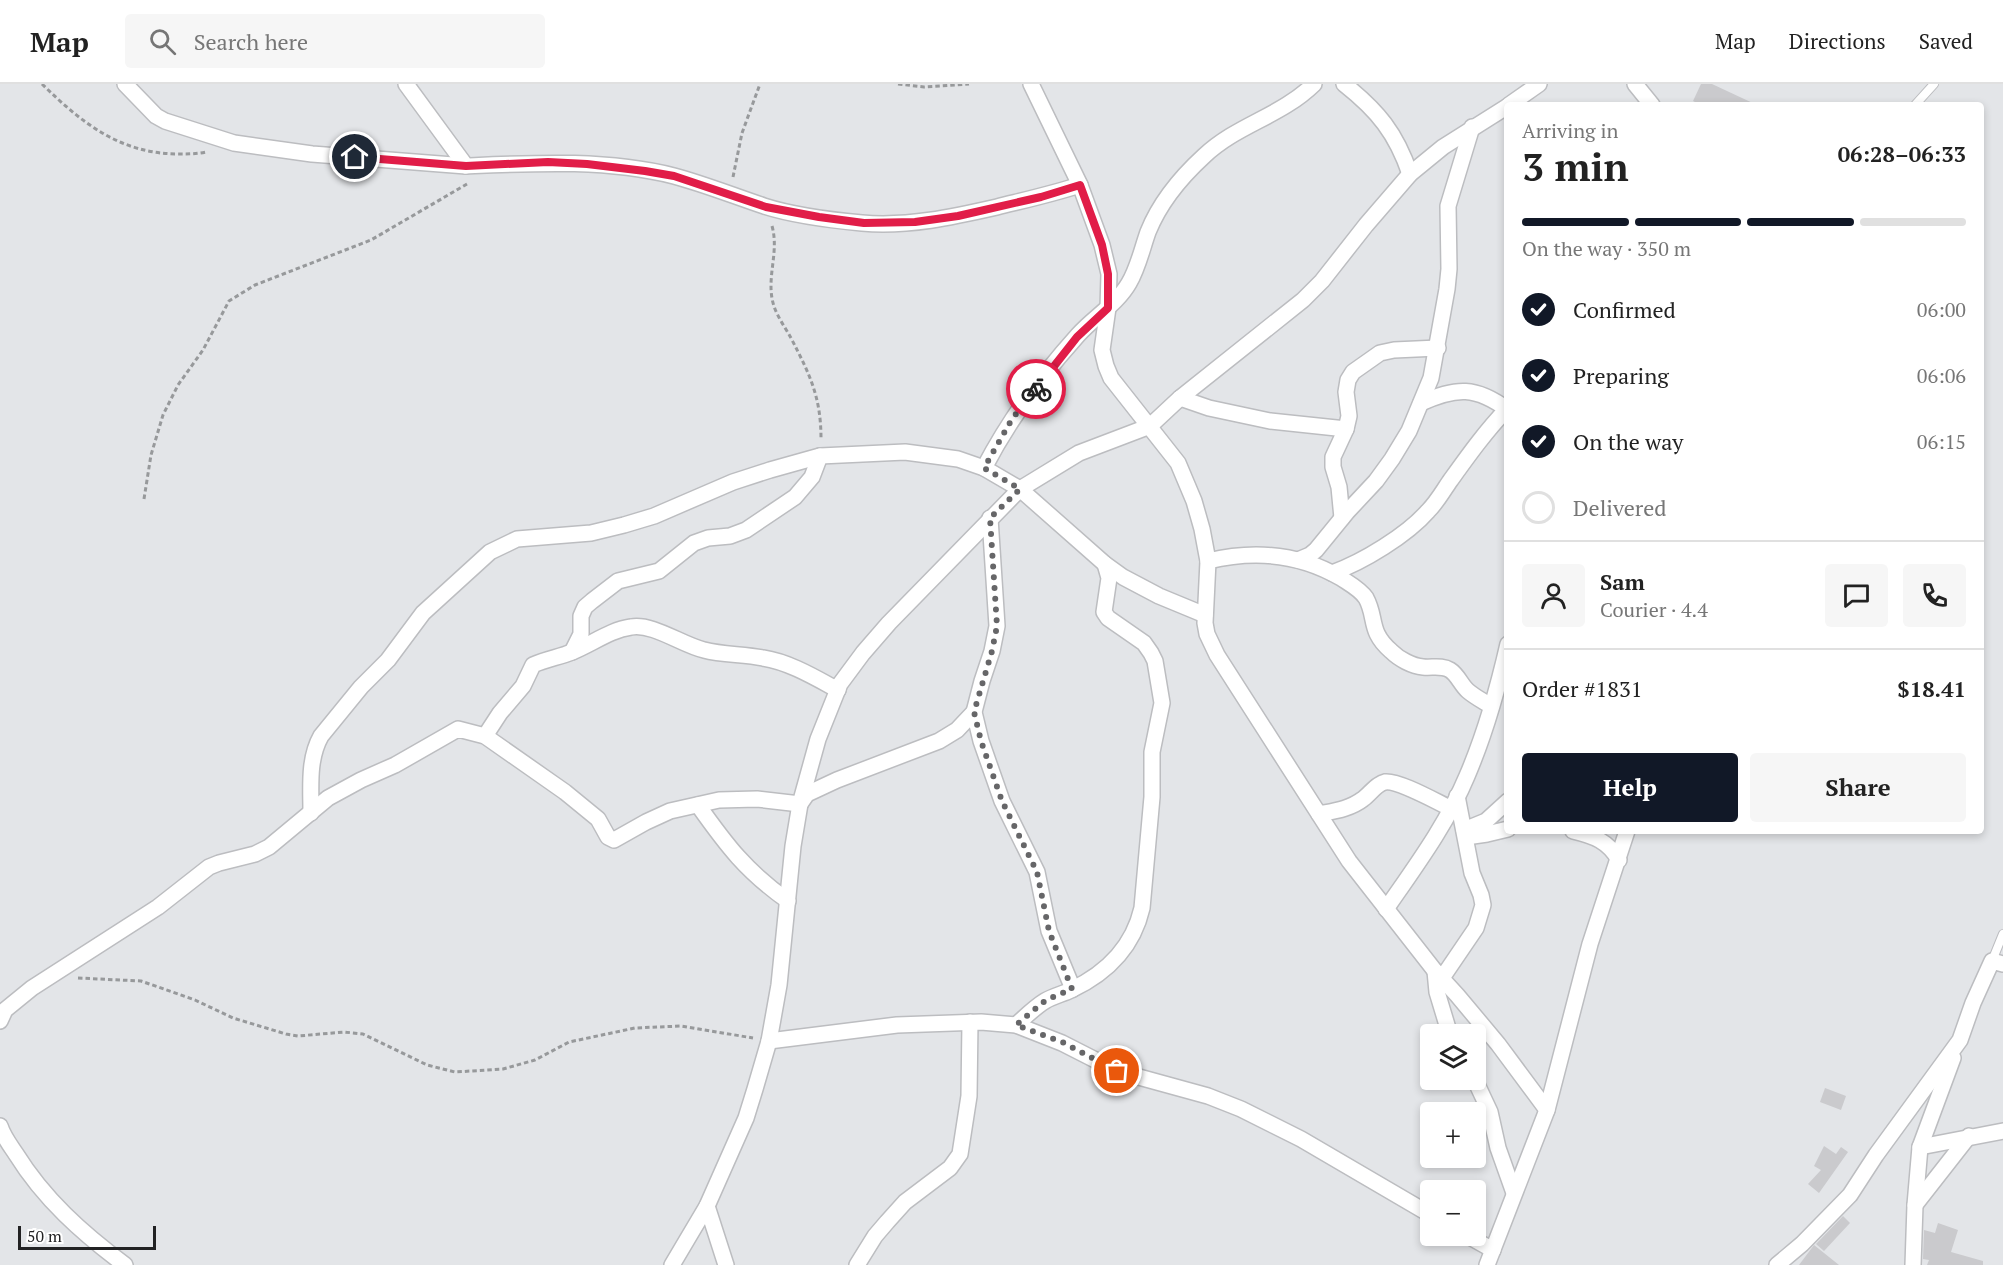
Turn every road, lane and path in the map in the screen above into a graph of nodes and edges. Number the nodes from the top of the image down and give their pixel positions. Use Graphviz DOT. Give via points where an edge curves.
graph roads {
  1 [pos="42,84"];
  2 [pos="125,84"];
  3 [pos="406,84"];
  4 [pos="760,84"];
  5 [pos="898,84"];
  6 [pos="969,84"];
  7 [pos="1031,84"];
  8 [pos="1314,84"];
  9 [pos="1344,84"];
  10 [pos="1515,84"];
  11 [pos="1539,84"];
  12 [pos="1635,84"];
  13 [pos="1934,84"];
  14 [pos="1509,102"];
  15 [pos="1514,102"];
  16 [pos="1650,102"];
  17 [pos="1918,102"];
  18 [pos="1504,109"];
  19 [pos="1472,127"];
  20 [pos="207,151"];
  21 [pos="466,166"];
  22 [pos="1410,174"];
  23 [pos="475,179"];
  24 [pos="1080,185"];
  25 [pos="730,195"];
  26 [pos="766,207"];
  27 [pos="1108,308"];
  28 [pos="1437,348"];
  29 [pos="1180,398"];
  30 [pos="1421,403"];
  31 [pos="1504,408"];
  32 [pos="1504,413"];
  33 [pos="1150,426"];
  34 [pos="1346,429"];
  35 [pos="820,456"];
  36 [pos="984,468"];
  37 [pos="1020,489"];
  38 [pos="144,499"];
  39 [pos="990,518"];
  40 [pos="1342,518"];
  41 [pos="1298,560"];
  42 [pos="1208,561"];
  43 [pos="1105,564"];
  44 [pos="1332,573"];
  45 [pos="1205,615"];
  46 [pos="572,652"];
  47 [pos="1504,674"];
  48 [pos="838,690"];
  49 [pos="1491,706"];
  50 [pos="974,712"];
  51 [pos="485,736"];
  52 [pos="1454,802"];
  53 [pos="800,804"];
  54 [pos="698,805"];
  55 [pos="1504,805"];
  56 [pos="311,813"];
  57 [pos="1319,814"];
  58 [pos="1504,829"];
  59 [pos="1465,833"];
  60 [pos="1583,834"];
  61 [pos="1626,834"];
  62 [pos="1619,860"];
  63 [pos="788,901"];
  64 [pos="1386,909"];
  65 [pos="2003,934"];
  66 [pos="1998,963"];
  67 [pos="1438,975"];
  68 [pos="50,976"];
  69 [pos="1072,989"];
  70 [pos="0,1021"];
  71 [pos="970,1022"];
  72 [pos="1447,1024"];
  73 [pos="1016,1025"];
  74 [pos="1960,1040"];
  75 [pos="769,1041"];
  76 [pos="1480,1090"];
  77 [pos="1547,1110"];
  78 [pos="0,1126"];
  79 [pos="2003,1131"];
  80 [pos="1969,1136"];
  81 [pos="1920,1148"];
  82 [pos="1514,1193"];
  83 [pos="1915,1205"];
  84 [pos="707,1206"];
  85 [pos="1420,1209"];
  86 [pos="1486,1246"];
  87 [pos="1493,1250"];
  88 [pos="125,1265"];
  89 [pos="672,1265"];
  90 [pos="726,1265"];
  91 [pos="857,1265"];
  92 [pos="1487,1265"];
  93 [pos="1777,1265"];
  94 [pos="1913,1265"];
  1 -- 20 [label="path" via="113,141 167,154"];
  2 -- 21 [label="street" via="165,121 234,143 312,154"];
  3 -- 21 [label="street"];
  4 -- 25 [label="path" via="742,133"];
  5 -- 6 [label="path"];
  7 -- 24 [label="street"];
  8 -- 27 [label="street" via="1286,107 1219,143 1181,180 1154,220 1129,284"];
  9 -- 22 [label="street" via="1386,124"];
  10 -- 14 [label="street"];
  11 -- 15 [label="street"];
  12 -- 16 [label="street"];
  13 -- 17 [label="lane"];
  18 -- 19 [label="street"];
  19 -- 22 [label="street"];
  19 -- 28 [label="street" via="1448,206 1449,269"];
  21 -- 25 [label="street" via="587,164 674,176"];
  22 -- 29 [label="street" via="1303,300"];
  23 -- 38 [label="path" via="371,240 255,285 229,302 163,415"];
  24 -- 26 [label="street" via="958,216 915,222 864,223"];
  24 -- 27 [label="street" via="1102,245 1108,274"];
  25 -- 26 [label="street"];
  26 -- 35 [label="path" via="774,235 770,288 775,309 818,395"];
  27 -- 33 [label="street" via="1102,350 1106,366 1111,378"];
  27 -- 36 [label="street" via="1077,337 1012,419"];
  28 -- 30 [label="street"];
  28 -- 34 [label="street" via="1380,352 1353,372 1346,392"];
  29 -- 33 [label="street"];
  29 -- 34 [label="street" via="1270,421"];
  30 -- 31 [label="street" via="1467,390 1483,394"];
  30 -- 40 [label="street" via="1392,459"];
  32 -- 44 [label="street" via="1485,432 1416,524 1369,556"];
  33 -- 37 [label="street" via="1079,453"];
  33 -- 42 [label="street" via="1178,464 1194,501"];
  34 -- 40 [label="street" via="1333,457"];
  35 -- 36 [label="street" via="905,452 958,459"];
  35 -- 46 [label="street" via="812,477 795,497 746,530 694,543 659,570 618,581 592,601 581,616 581,634"];
  35 -- 56 [label="street" via="733,482 624,525 591,533 516,539 490,552 423,613 388,660 321,736 311,771"];
  36 -- 37 [label="street"];
  37 -- 39 [label="street"];
  37 -- 43 [label="street"];
  39 -- 48 [label="street" via="889,623"];
  39 -- 50 [label="street" via="997,626"];
  40 -- 41 [label="street" via="1316,550"];
  41 -- 42 [label="street" via="1251,554"];
  41 -- 44 [label="street"];
  42 -- 45 [label="street"];
  43 -- 45 [label="street" via="1139,586"];
  43 -- 69 [label="street" via="1109,578 1104,612 1151,652 1162,703 1152,752 1152,797 1138,926 1108,966"];
  44 -- 49 [label="street" via="1359,589 1367,600 1374,629 1392,652 1416,666 1448,669 1468,691"];
  45 -- 57 [label="street" via="1207,634 1217,655"];
  46 -- 48 [label="street" via="620,629 640,626 705,651 775,661"];
  46 -- 51 [label="street" via="532,666 523,686"];
  47 -- 49 [label="street"];
  48 -- 53 [label="street" via="818,739"];
  49 -- 52 [label="street" via="1475,756"];
  50 -- 53 [label="street" via="957,730 939,741 837,780 807,794"];
  50 -- 69 [label="street" via="1002,801 1037,872 1049,931"];
  51 -- 54 [label="street" via="566,792 598,819 612,840 670,811"];
  51 -- 56 [label="street" via="461,729 452,731 343,789"];
  52 -- 57 [label="street" via="1390,782 1378,785 1347,807"];
  52 -- 59 [label="street"];
  52 -- 64 [label="street"];
  53 -- 54 [label="street" via="745,798"];
  53 -- 63 [label="street"];
  54 -- 63 [label="street" via="745,867"];
  55 -- 59 [label="street"];
  56 -- 68 [label="street" via="269,847 209,867 158,906"];
  57 -- 64 [label="street"];
  58 -- 59 [label="street"];
  59 -- 67 [label="street" via="1483,905 1476,928"];
  60 -- 62 [label="street" via="1597,838"];
  61 -- 62 [label="street"];
  62 -- 77 [label="street" via="1590,944"];
  63 -- 75 [label="street"];
  64 -- 67 [label="street"];
  65 -- 66 [label="lane"];
  66 -- 74 [label="street" via="1973,1003"];
  67 -- 72 [label="street" via="1437,992"];
  67 -- 77 [label="street" via="1498,1044"];
  68 -- 70 [label="street" via="16,999 4,1010"];
  68 -- 75 [label="path" via="141,981 233,1018 286,1034 363,1034 428,1065 455,1072 503,1069 535,1060 569,1042 634,1029 681,1026"];
  69 -- 73 [label="street" via="1046,1000"];
  71 -- 73 [label="street"];
  71 -- 75 [label="street" via="897,1024"];
  71 -- 91 [label="street" via="969,1096 960,1154 893,1215"];
  73 -- 85 [label="street" via="1054,1039 1117,1071 1241,1109 1301,1139"];
  74 -- 81 [label="street"];
  74 -- 93 [label="street" via="1850,1195"];
  75 -- 84 [label="street" via="746,1118"];
  76 -- 82 [label="street"];
  77 -- 82 [label="street"];
  78 -- 88 [label="street" via="43,1192 73,1225"];
  79 -- 80 [label="street"];
  80 -- 81 [label="street"];
  80 -- 83 [label="street"];
  81 -- 83 [label="street"];
  82 -- 87 [label="street"];
  83 -- 94 [label="street"];
  84 -- 89 [label="street"];
  84 -- 90 [label="street"];
  86 -- 87 [label="street"];
  87 -- 92 [label="street"];
}
